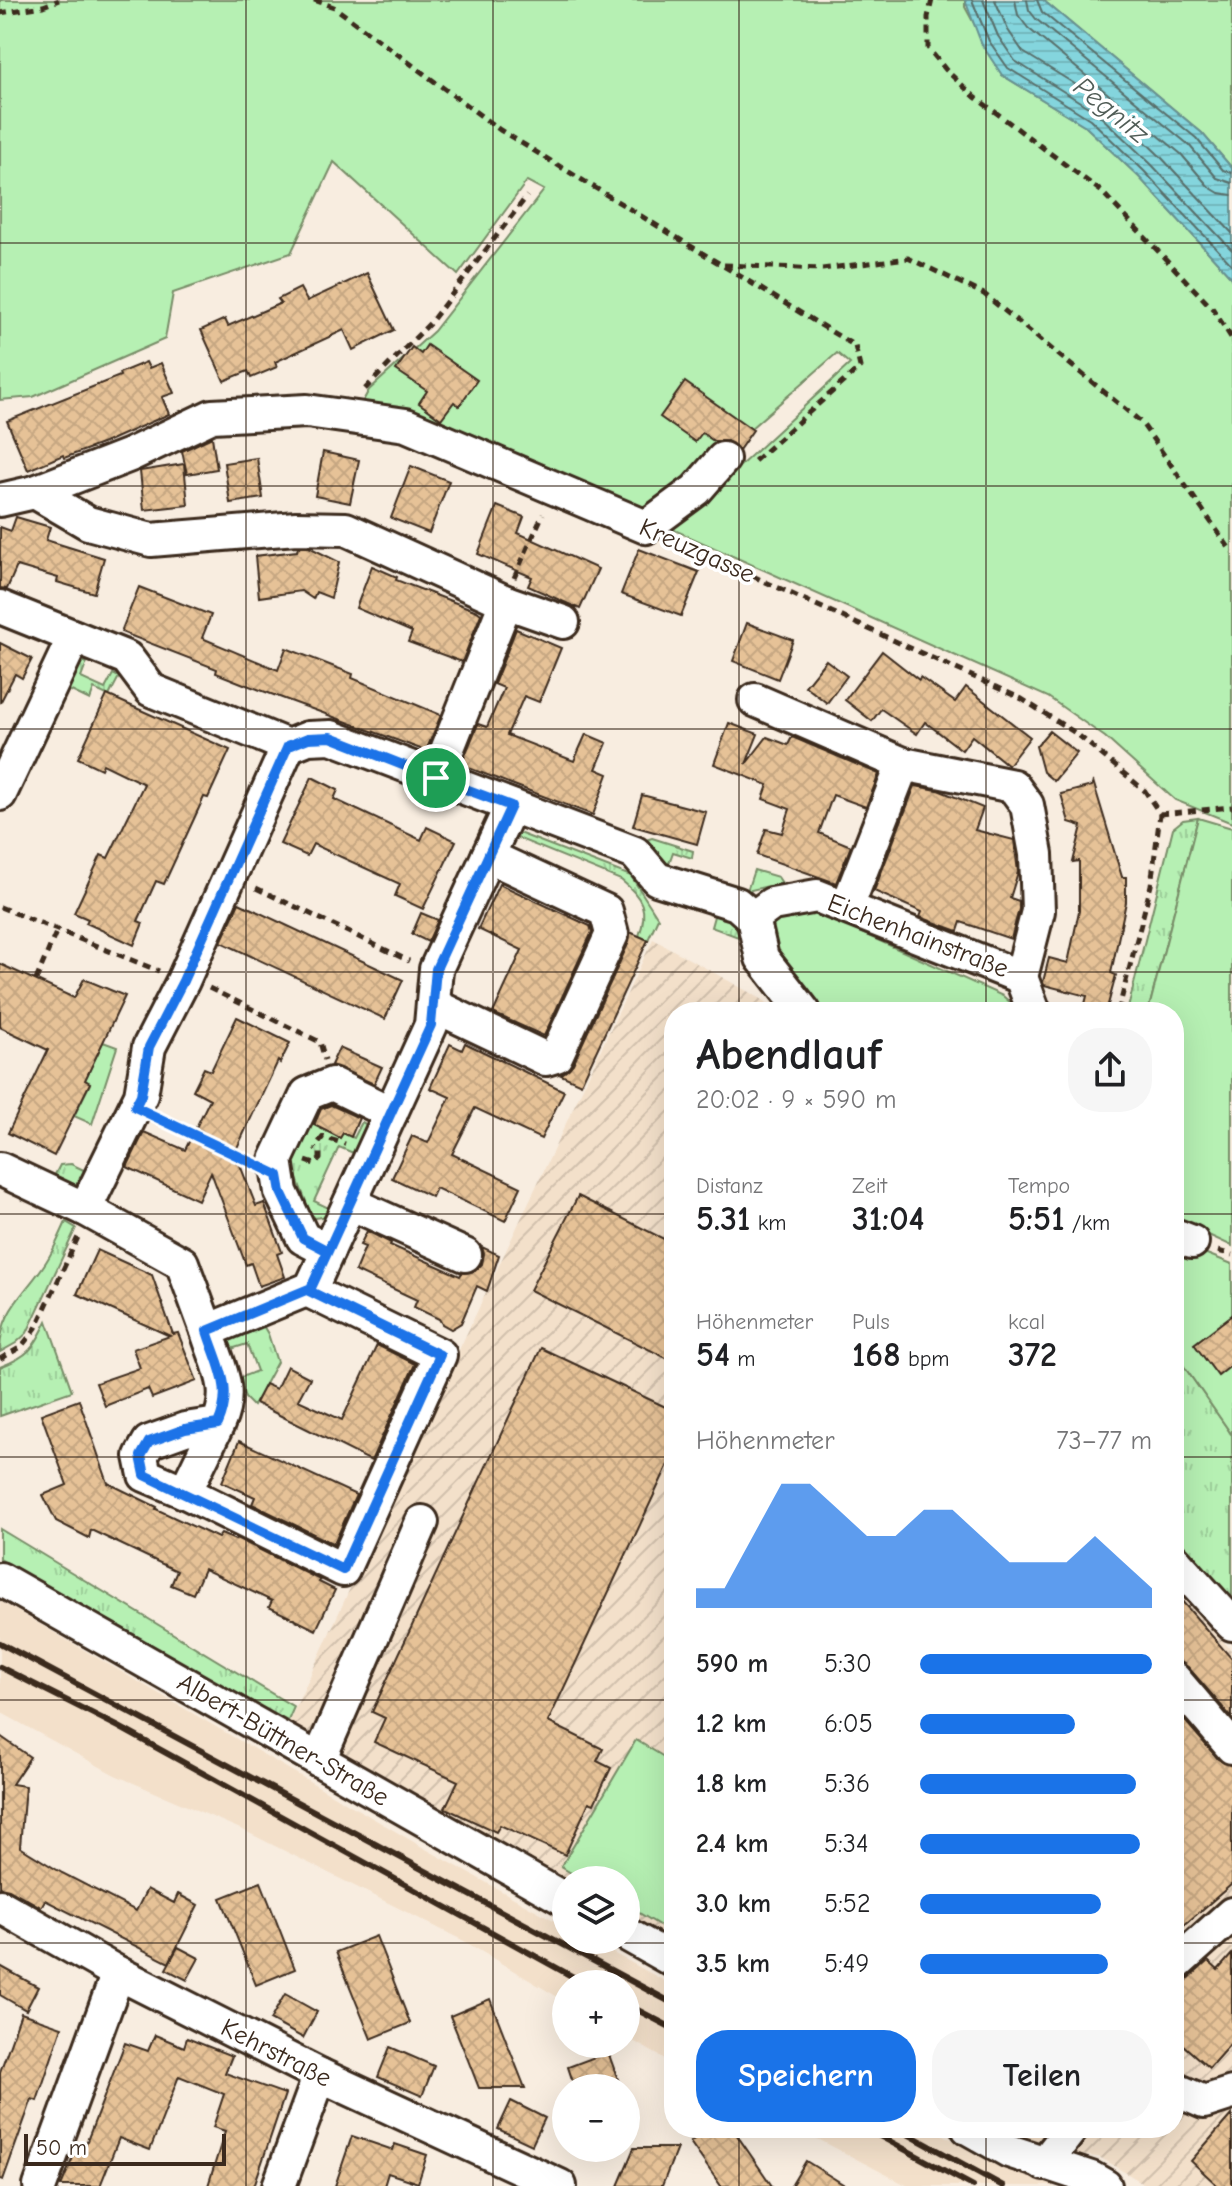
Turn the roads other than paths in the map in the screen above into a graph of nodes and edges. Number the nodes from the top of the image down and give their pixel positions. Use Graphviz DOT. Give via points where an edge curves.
graph roads {
  1 [pos="735,464"];
  2 [pos="35,492"];
  3 [pos="0,500"];
  4 [pos="506,602"];
  5 [pos="0,607"];
  6 [pos="563,622"];
  7 [pos="74,637"];
  8 [pos="755,700"];
  9 [pos="288,746"];
  10 [pos="903,764"];
  11 [pos="436,778"];
  12 [pos="0,794"];
  13 [pos="511,806"];
  14 [pos="488,856"];
  15 [pos="847,907"];
  16 [pos="753,918"];
  17 [pos="1021,977"];
  18 [pos="796,1002"];
  19 [pos="1030,1002"];
  20 [pos="433,1005"];
  21 [pos="391,1113"];
  22 [pos="0,1169"];
  23 [pos="350,1203"];
  24 [pos="83,1219"];
  25 [pos="328,1251"];
  26 [pos="465,1255"];
  27 [pos="307,1290"];
  28 [pos="207,1331"];
  29 [pos="218,1424"];
  30 [pos="185,1492"];
  31 [pos="422,1522"];
  32 [pos="1184,1571"];
  33 [pos="0,1579"];
  34 [pos="1232,1624"];
  35 [pos="1184,1691"];
  36 [pos="1232,1747"];
  37 [pos="319,1760"];
  38 [pos="552,1892"];
  39 [pos="0,1906"];
  40 [pos="1232,1914"];
  41 [pos="640,1942"];
  42 [pos="664,1955"];
  43 [pos="1184,1957"];
  44 [pos="118,1973"];
  45 [pos="320,2075"];
  46 [pos="1184,2093"];
  47 [pos="1232,2093"];
  48 [pos="986,2138"];
  49 [pos="1064,2138"];
  50 [pos="1044,2164"];
  51 [pos="521,2178"];
  52 [pos="40,2186"];
  53 [pos="279,2186"];
  54 [pos="560,2186"];
  55 [pos="1105,2186"];
  1 -- 2 [label="street, Kreuzgasse" via="696,490 659,533 406,425 307,411 212,416"];
  2 -- 3 [label="street, Kreuzgasse"];
  2 -- 4 [label="street" via="88,523 151,540 346,529"];
  4 -- 6 [label="street"];
  4 -- 11 [label="street"];
  5 -- 7 [label="street"];
  7 -- 9 [label="street" via="127,658 151,690"];
  7 -- 12 [label="street"];
  8 -- 10 [label="street"];
  9 -- 11 [label="street" via="331,737"];
  9 -- 24 [label="street" via="149,1047 141,1095"];
  10 -- 15 [label="street"];
  10 -- 17 [label="street" via="1013,786 1027,805 1038,911"];
  11 -- 13 [label="street"];
  13 -- 14 [label="street"];
  13 -- 16 [label="street" via="635,853 657,879 737,904"];
  14 -- 20 [label="street" via="435,973"];
  14 -- 20 [label="street" via="606,911 612,934 556,1056 546,1059"];
  15 -- 16 [label="street, Eichenhainstraße" via="817,896 772,904"];
  15 -- 17 [label="street, Eichenhainstraße"];
  16 -- 18 [label="street" via="762,958"];
  17 -- 19 [label="street, Eichenhainstraße"];
  20 -- 21 [label="street" via="431,1025"];
  21 -- 23 [label="street"];
  21 -- 25 [label="street" via="332,1084 307,1094 276,1160 281,1192 303,1238"];
  22 -- 24 [label="street"];
  23 -- 25 [label="street"];
  23 -- 26 [label="street"];
  24 -- 28 [label="street" via="182,1263"];
  25 -- 27 [label="street"];
  27 -- 28 [label="street"];
  27 -- 30 [label="street" via="440,1355 343,1570"];
  28 -- 29 [label="street" via="227,1392"];
  29 -- 30 [label="street"];
  29 -- 30 [label="street" via="149,1442 141,1456 145,1475"];
  31 -- 37 [label="street"];
  32 -- 34 [label="street"];
  33 -- 37 [label="street, Albert-Büttner-Straße"];
  35 -- 36 [label="street"];
  37 -- 38 [label="street, Albert-Büttner-Straße"];
  39 -- 44 [label="street, Kehrstraße"];
  40 -- 43 [label="street"];
  41 -- 42 [label="street"];
  44 -- 45 [label="street, Kehrstraße"];
  44 -- 52 [label="street"];
  45 -- 51 [label="street, Kehrstraße"];
  45 -- 53 [label="street"];
  46 -- 47 [label="street" via="1204,2102"];
  48 -- 50 [label="street"];
  49 -- 50 [label="street"];
  50 -- 55 [label="street"];
  51 -- 54 [label="street, Kehrstraße"];
}
